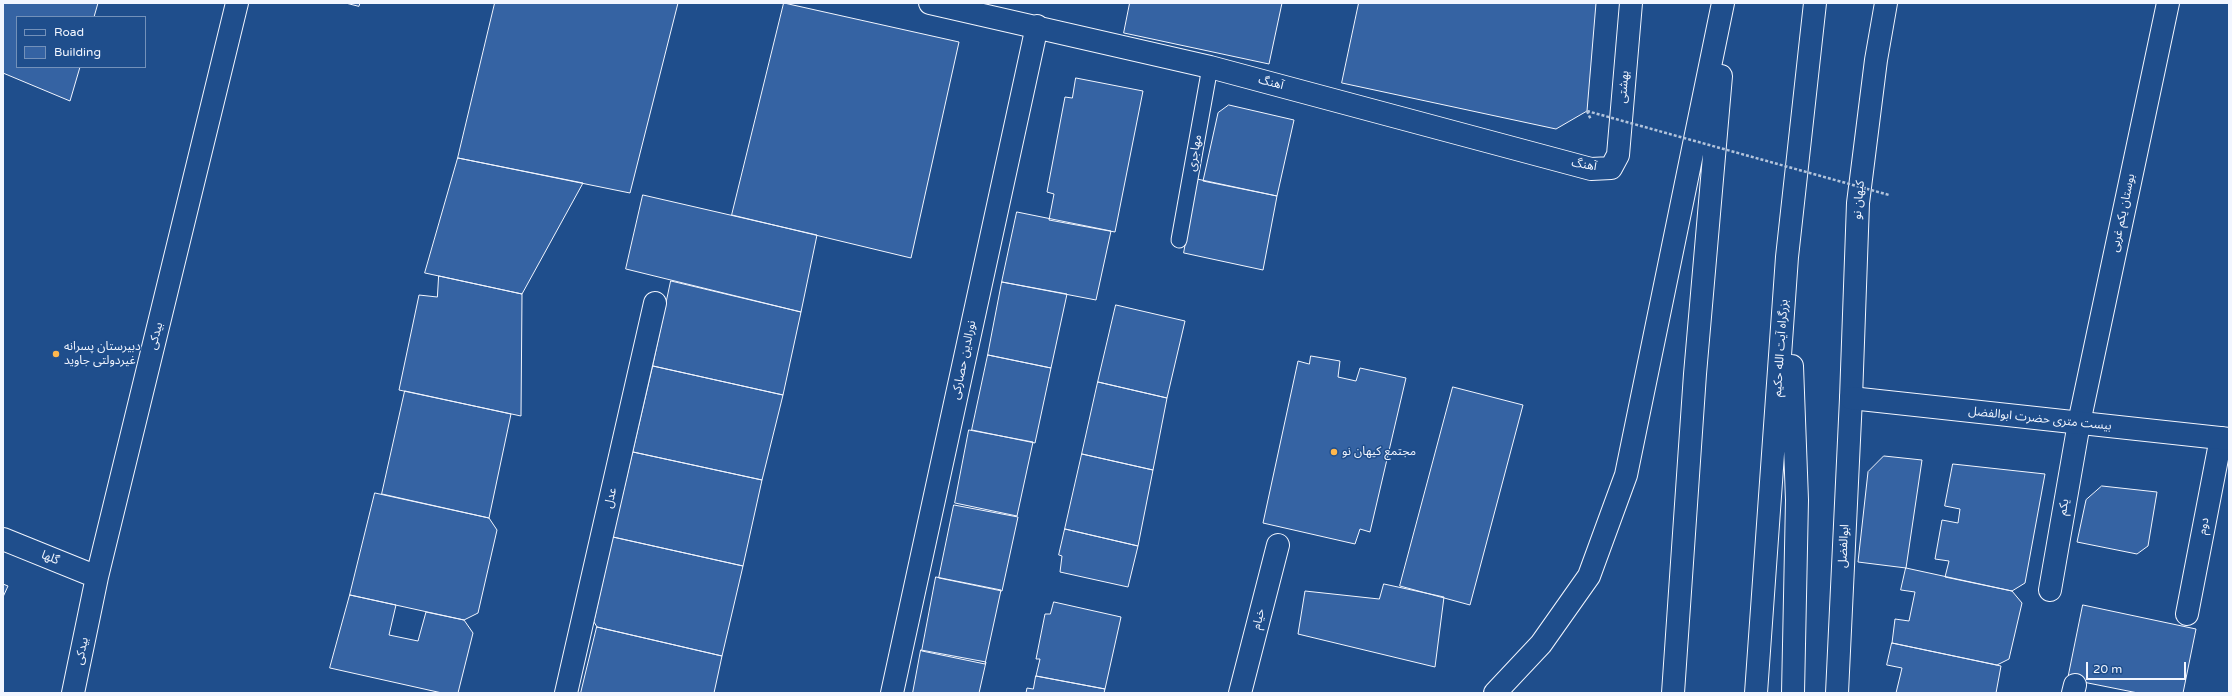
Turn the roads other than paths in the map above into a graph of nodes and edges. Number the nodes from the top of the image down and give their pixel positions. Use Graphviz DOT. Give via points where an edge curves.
graph roads {
  1 [pos="237,3"];
  2 [pos="930,3"];
  3 [pos="1631,3"];
  4 [pos="1723,3"];
  5 [pos="1728,3"];
  6 [pos="1815,3"];
  7 [pos="1886,3"];
  8 [pos="2168,3"];
  9 [pos="1037,26"];
  10 [pos="1210,67"];
  11 [pos="1610,168"];
  12 [pos="1179,240"];
  13 [pos="1787,257"];
  14 [pos="655,303"];
  15 [pos="1851,398"];
  16 [pos="2079,423"];
  17 [pos="2225,439"];
  18 [pos="3,539"];
  19 [pos="1278,545"];
  20 [pos="97,577"];
  21 [pos="2050,590"];
  22 [pos="2187,614"];
  23 [pos="73,693"];
  24 [pos="566,693"];
  25 [pos="892,693"];
  26 [pos="1240,693"];
  27 [pos="1495,693"];
  28 [pos="1674,693"];
  29 [pos="1756,693"];
  30 [pos="1793,693"];
  31 [pos="1837,693"];
  1 -- 20 [label="main road, بیدکی"];
  2 -- 9 [label="main road, آهنگ"];
  3 -- 11 [label="main road, بهشتی" via="1618,155"];
  4 -- 27 [label="main road" via="1626,476 1589,576 1541,644"];
  5 -- 28 [label="main road" via="1695,374"];
  6 -- 13 [label="main road, بزرگراه آیت الله حکیم"];
  7 -- 15 [label="main road, کیهان نو" via="1876,60 1858,203"];
  8 -- 16 [label="main road, بوستان یکم غربی"];
  9 -- 10 [label="main road, آهنگ"];
  9 -- 25 [label="main road, نورالدین حصارکی"];
  10 -- 11 [label="main road, آهنگ" via="1591,169"];
  10 -- 12 [label="lane, مهاجری"];
  13 -- 29 [label="main road, بزرگراه آیت الله حکیم"];
  13 -- 30 [label="main road" via="1797,500"];
  14 -- 24 [label="main road, عدل"];
  15 -- 16 [label="main road, بیست متری حضرت ابوالفضل"];
  15 -- 31 [label="main road, ابوالفضل"];
  16 -- 17 [label="main road, بیست متری حضرت ابوالفضل"];
  16 -- 21 [label="main road, یکم"];
  17 -- 22 [label="main road, دوم"];
  18 -- 20 [label="main road, گلها"];
  19 -- 26 [label="main road, خیام"];
  20 -- 23 [label="main road, بیدکی"];
}
